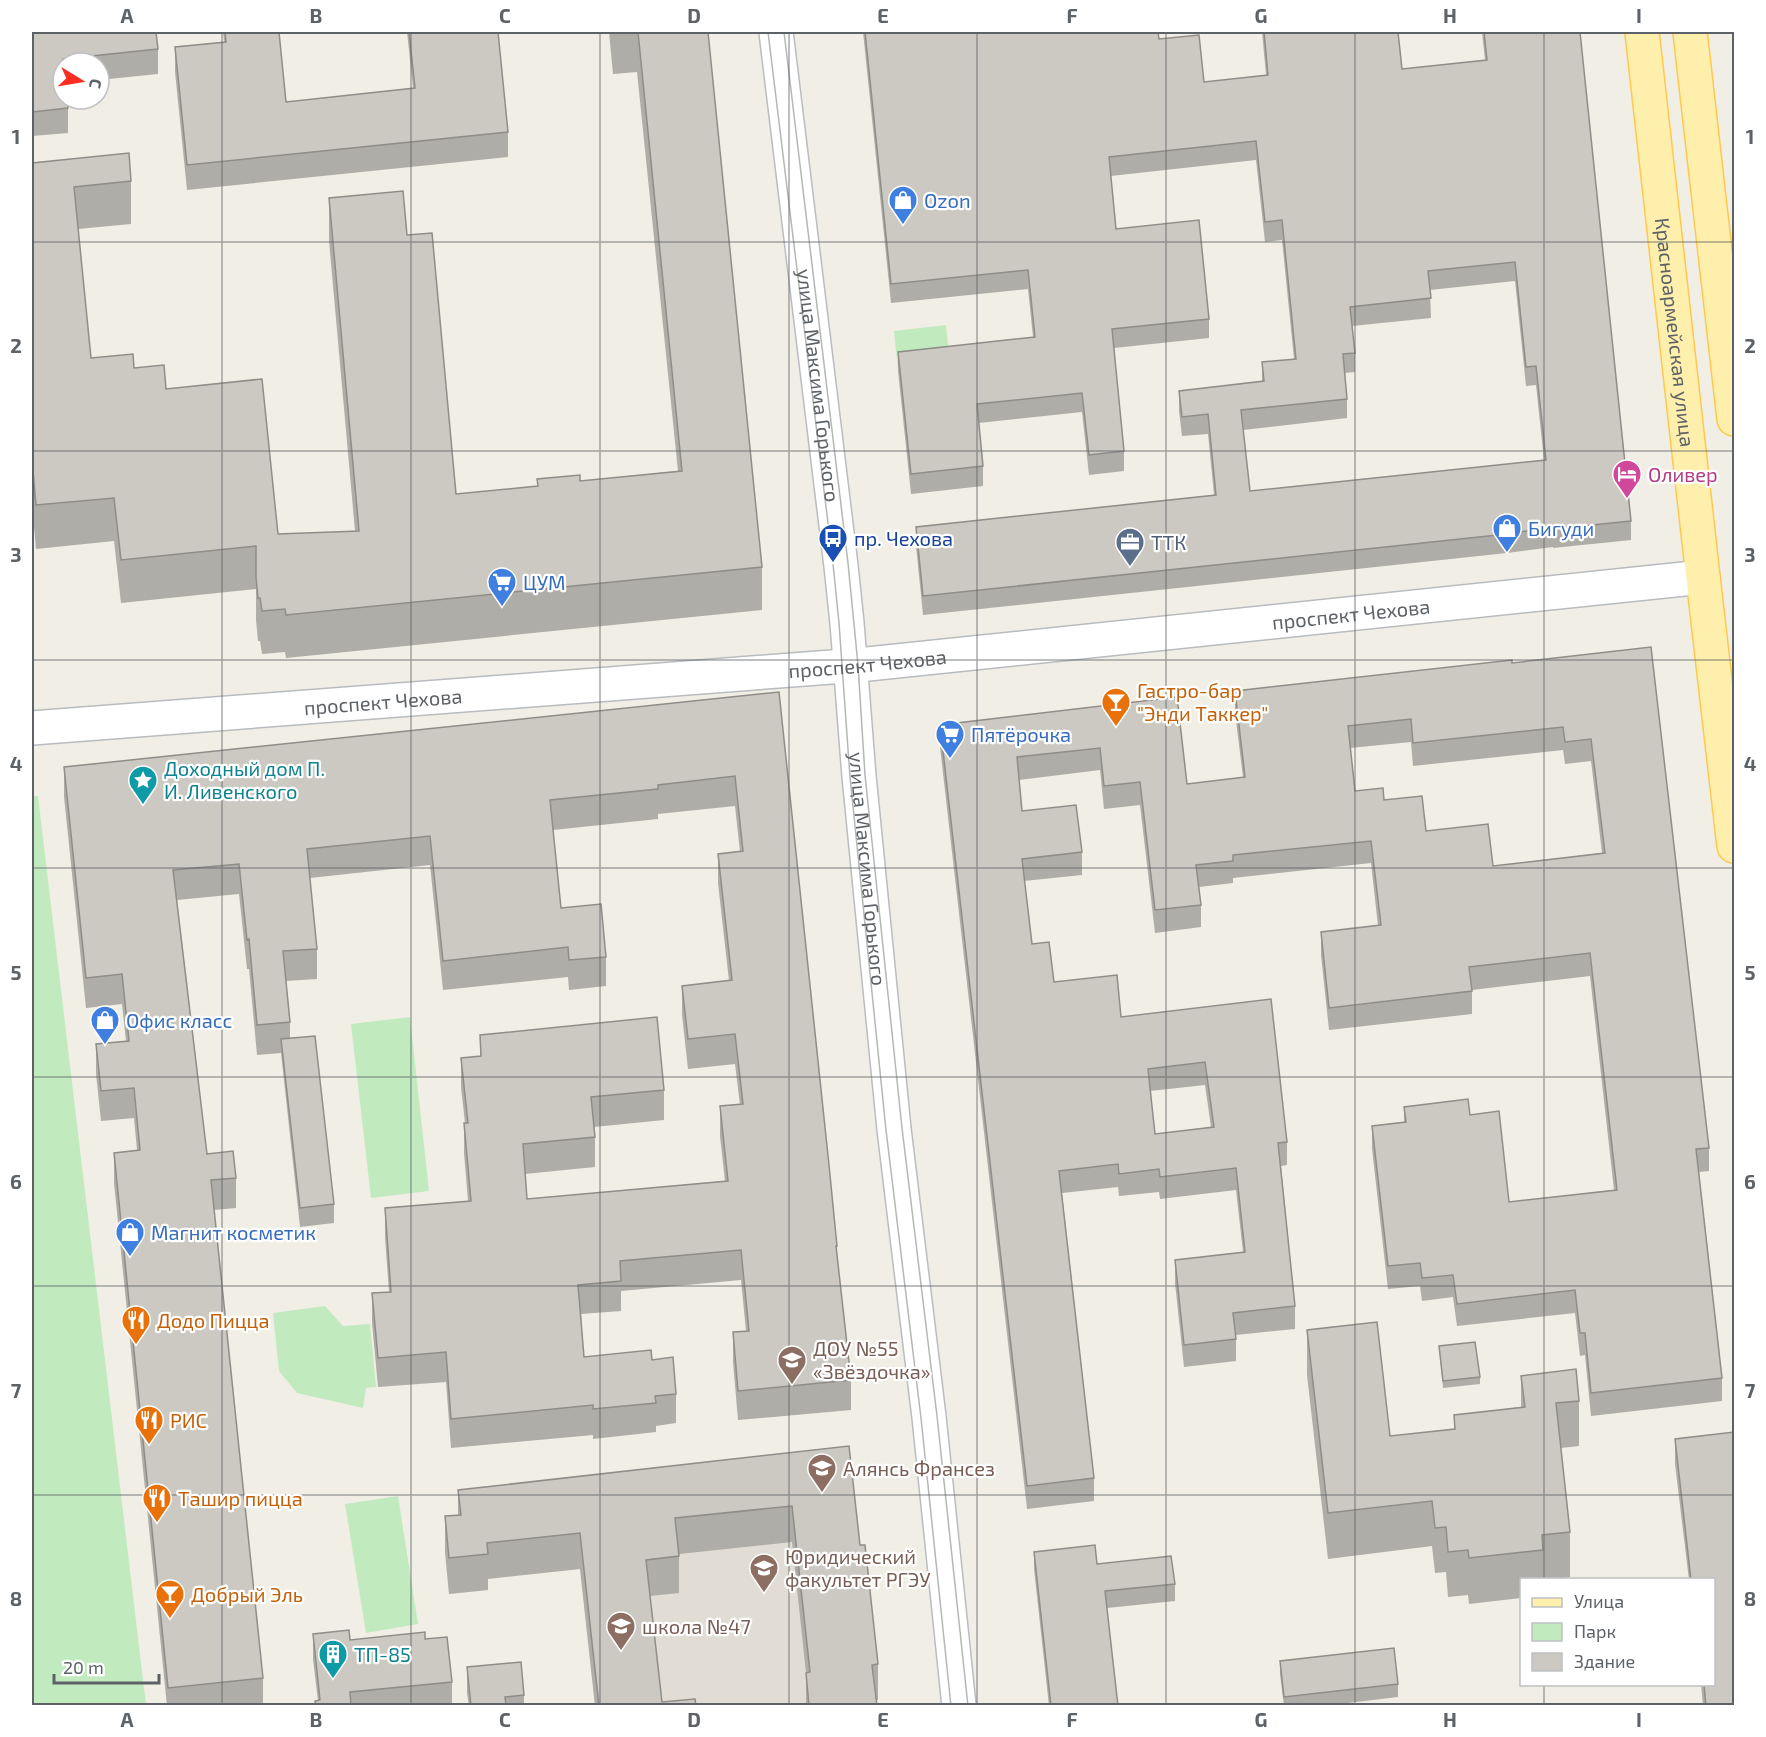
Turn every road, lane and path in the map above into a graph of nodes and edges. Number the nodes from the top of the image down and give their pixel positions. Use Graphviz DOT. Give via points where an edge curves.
graph roads {
  1 [pos="776,32"];
  2 [pos="1642,32"];
  3 [pos="1690,32"];
  4 [pos="1734,418"];
  5 [pos="1703,577"];
  6 [pos="850,666"];
  7 [pos="32,728"];
  8 [pos="1734,846"];
  9 [pos="959,1706"];
  1 -- 6 [label="main road, улица Максима Горького"];
  2 -- 5 [label="main road, Красноармейская улица"];
  3 -- 4 [label="main road"];
  5 -- 6 [label="main road, проспект Чехова"];
  5 -- 8 [label="main road, Красноармейская улица"];
  6 -- 7 [label="main road, проспект Чехова"];
  6 -- 9 [label="main road, улица Максима Горького" via="894,1129"];
}
